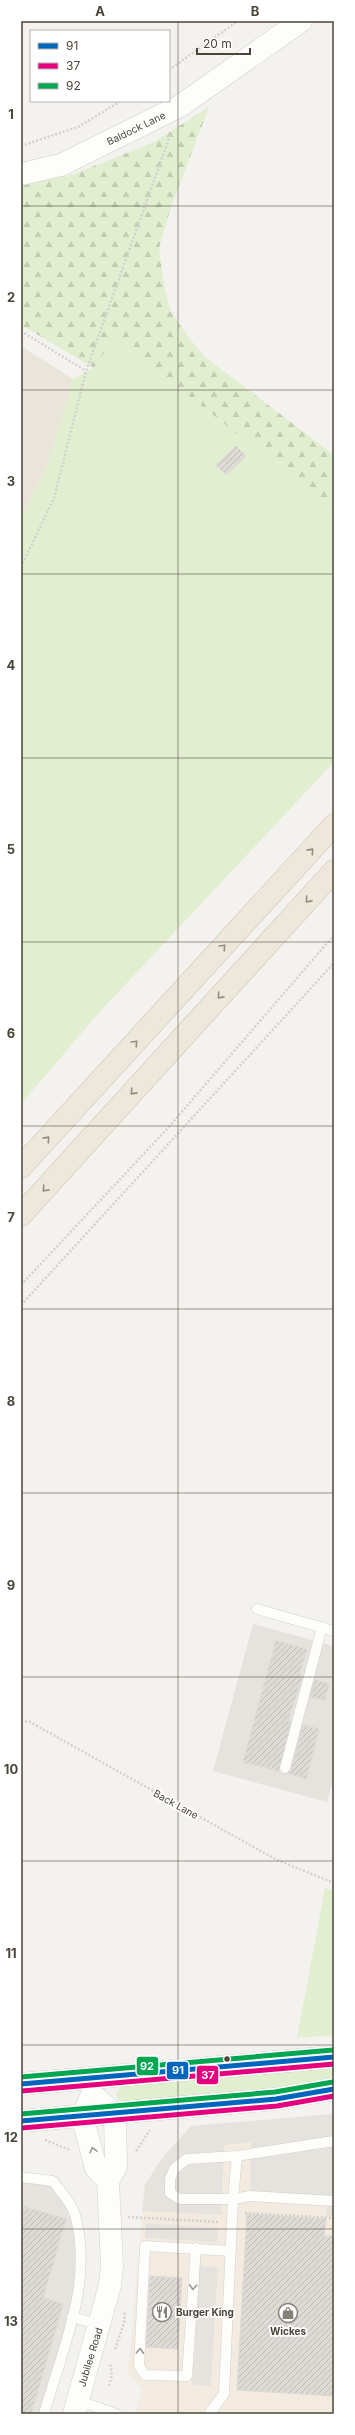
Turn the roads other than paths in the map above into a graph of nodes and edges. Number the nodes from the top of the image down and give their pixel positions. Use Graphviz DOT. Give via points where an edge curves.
graph roads {
  1 [pos="301,21"];
  2 [pos="21,174"];
  3 [pos="334,825"];
  4 [pos="334,871"];
  5 [pos="21,1167"];
  6 [pos="21,1215"];
  7 [pos="257,1609"];
  8 [pos="322,1627"];
  9 [pos="334,1631"];
  10 [pos="286,1768"];
  11 [pos="334,2057"];
  12 [pos="21,2084"];
  13 [pos="91,2087"];
  14 [pos="334,2089"];
  15 [pos="115,2114"];
  16 [pos="82,2116"];
  17 [pos="21,2121"];
  18 [pos="334,2140"];
  19 [pos="237,2156"];
  20 [pos="21,2177"];
  21 [pos="108,2181"];
  22 [pos="233,2199"];
  23 [pos="334,2201"];
  24 [pos="196,2248"];
  25 [pos="231,2251"];
  26 [pos="72,2316"];
  27 [pos="100,2325"];
  28 [pos="75,2407"];
  29 [pos="44,2414"];
  30 [pos="116,2414"];
  31 [pos="209,2414"];
  1 -- 2 [label="street, Baldock Lane" via="180,106 61,165"];
  5 -- 3 [label="highway, one-way"];
  4 -- 6 [label="highway, one-way"];
  7 -- 8 [label="lane"];
  8 -- 9 [label="lane"];
  8 -- 10 [label="lane"];
  11 -- 13 [label="main road"];
  12 -- 13 [label="main road"];
  13 -- 15 [label="street"];
  13 -- 16 [label="street"];
  14 -- 15 [label="main road" via="276,2099"];
  15 -- 16 [label="main road"];
  15 -- 21 [label="street, Jubilee Road" via="116,2167"];
  16 -- 17 [label="main road"];
  21 -- 16 [label="street, one-way" via="96,2168"];
  18 -- 19 [label="lane"];
  19 -- 22 [label="lane"];
  19 -- 22 [label="lane" via="187,2159 174,2169 170,2179 170,2192 180,2199"];
  20 -- 26 [label="lane" via="53,2182 75,2213 82,2259 80,2290"];
  21 -- 27 [label="street, Jubilee Road" via="112,2266"];
  22 -- 23 [label="lane" via="250,2196"];
  22 -- 25 [label="lane"];
  24 -- 24 [label="lane, one-way" via="187,2376 145,2375 139,2366 145,2246"];
  24 -- 25 [label="lane"];
  25 -- 31 [label="lane" via="224,2394"];
  26 -- 27 [label="lane"];
  26 -- 29 [label="lane"];
  27 -- 28 [label="street, Jubilee Road"];
  28 -- 30 [label="lane"];
}
